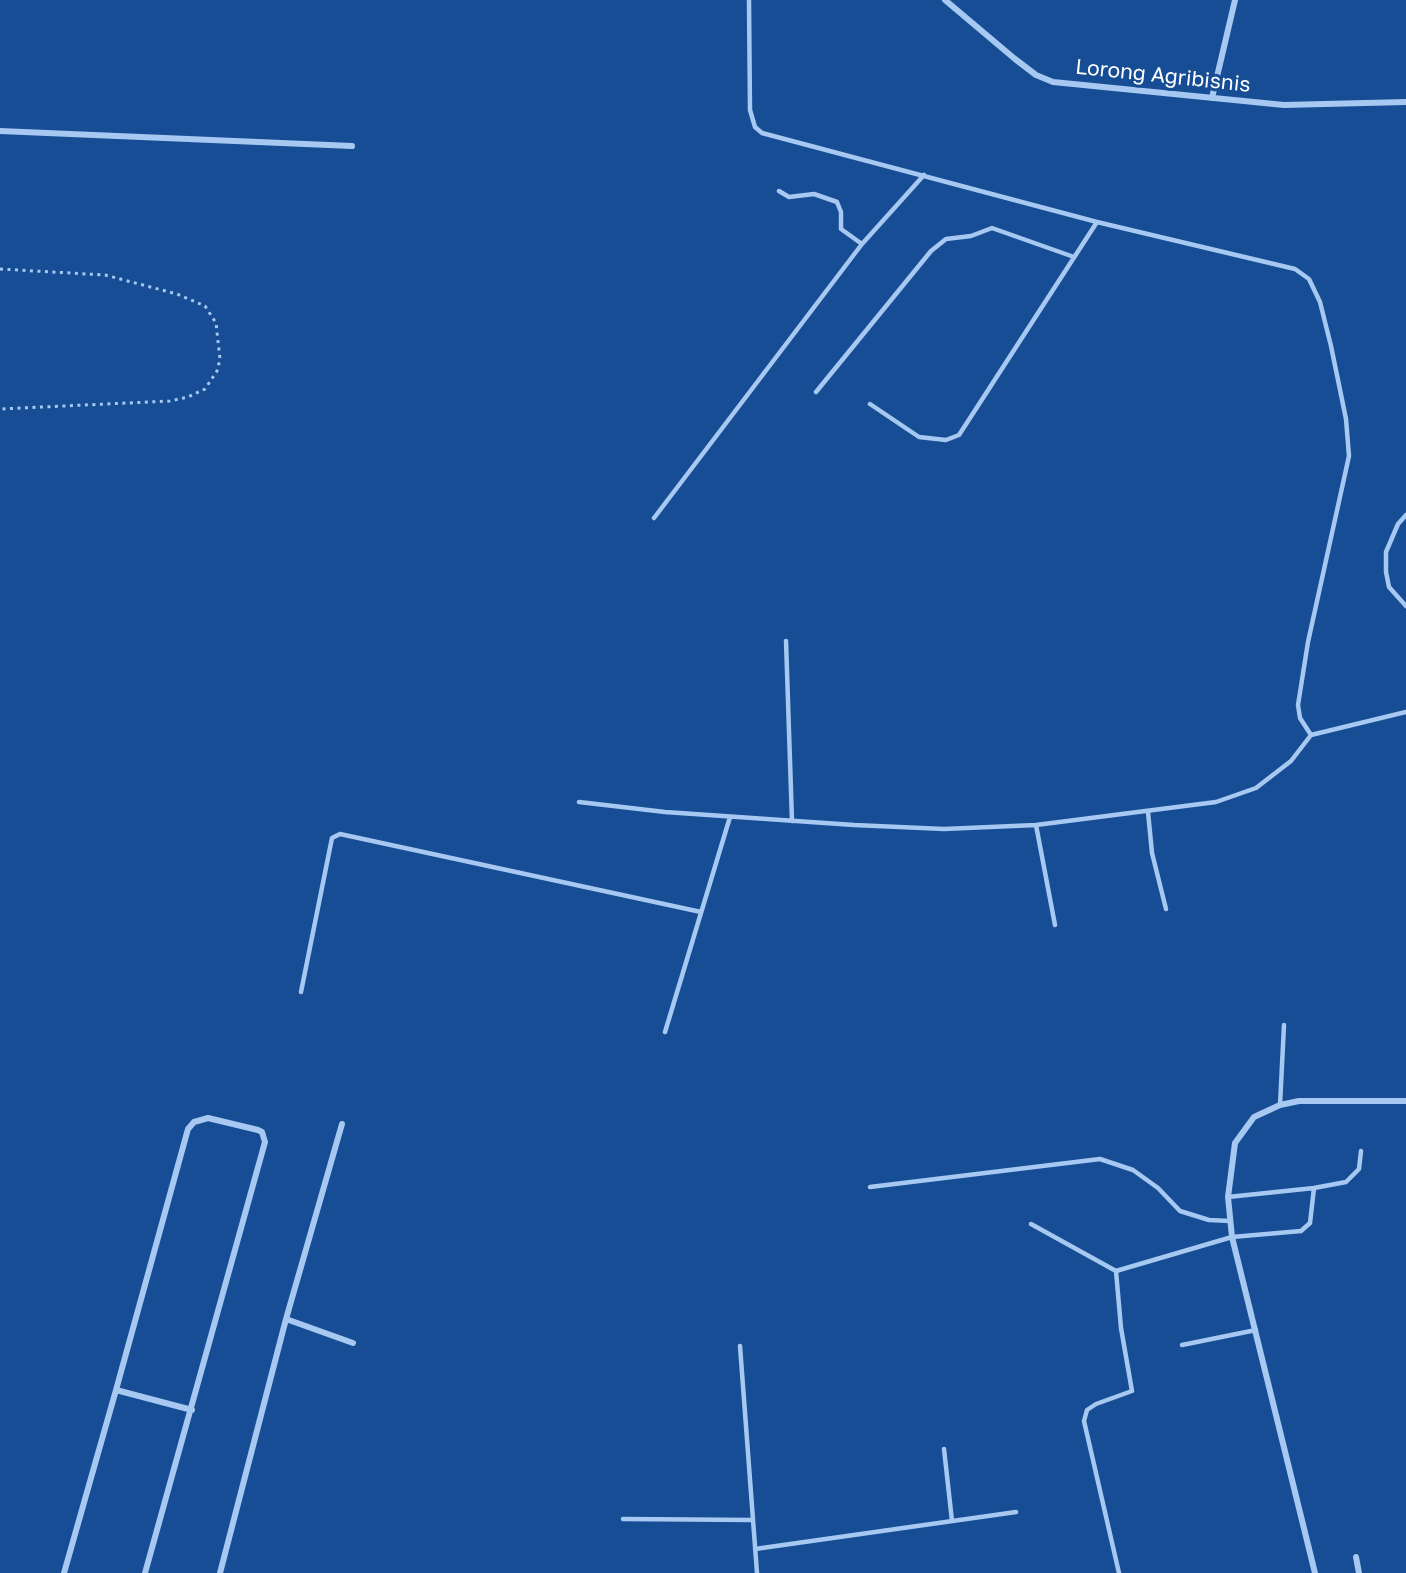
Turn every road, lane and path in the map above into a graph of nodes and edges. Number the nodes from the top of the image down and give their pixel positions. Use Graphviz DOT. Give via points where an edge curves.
graph roads {
  1 [pos="749,0"];
  2 [pos="945,0"];
  3 [pos="1235,0"];
  4 [pos="1212,98"];
  5 [pos="1406,102"];
  6 [pos="0,131"];
  7 [pos="352,146"];
  8 [pos="924,175"];
  9 [pos="779,191"];
  10 [pos="1097,222"];
  11 [pos="862,244"];
  12 [pos="1074,257"];
  13 [pos="0,269"];
  14 [pos="816,392"];
  15 [pos="870,404"];
  16 [pos="0,409"];
  17 [pos="1406,515"];
  18 [pos="654,518"];
  19 [pos="1406,606"];
  20 [pos="786,641"];
  21 [pos="1406,712"];
  22 [pos="1311,735"];
  23 [pos="579,802"];
  24 [pos="1148,812"];
  25 [pos="730,817"];
  26 [pos="792,821"];
  27 [pos="1036,825"];
  28 [pos="1166,909"];
  29 [pos="701,912"];
  30 [pos="1055,925"];
  31 [pos="301,992"];
  32 [pos="1284,1025"];
  33 [pos="665,1032"];
  34 [pos="1406,1101"];
  35 [pos="1280,1105"];
  36 [pos="342,1124"];
  37 [pos="1360,1151"];
  38 [pos="870,1187"];
  39 [pos="1314,1188"];
  40 [pos="1228,1197"];
  41 [pos="1230,1221"];
  42 [pos="1031,1224"];
  43 [pos="1232,1237"];
  44 [pos="1116,1271"];
  45 [pos="286,1319"];
  46 [pos="1256,1330"];
  47 [pos="353,1343"];
  48 [pos="1182,1345"];
  49 [pos="740,1346"];
  50 [pos="116,1390"];
  51 [pos="192,1410"];
  52 [pos="944,1449"];
  53 [pos="1016,1512"];
  54 [pos="623,1519"];
  55 [pos="753,1520"];
  56 [pos="952,1521"];
  57 [pos="755,1549"];
  58 [pos="1356,1557"];
  59 [pos="64,1573"];
  60 [pos="145,1573"];
  61 [pos="220,1573"];
  62 [pos="757,1573"];
  63 [pos="1119,1573"];
  64 [pos="1315,1573"];
  65 [pos="1359,1573"];
  1 -- 8 [label="lane" via="750,110 755,127 762,133 824,151"];
  2 -- 4 [label="street, Lorong Agribisnis" via="1036,75 1053,82"];
  3 -- 4 [label="street"];
  4 -- 5 [label="street, Lorong Agribisnis" via="1284,105"];
  6 -- 7 [label="street"];
  8 -- 10 [label="lane"];
  8 -- 11 [label="lane"];
  9 -- 11 [label="lane" via="789,197 814,194 837,202 842,212 841,229"];
  10 -- 12 [label="lane"];
  10 -- 22 [label="lane" via="1295,269 1309,279 1320,302 1346,419 1349,456 1298,705 1300,718"];
  11 -- 18 [label="lane"];
  12 -- 14 [label="lane" via="992,228 946,239 931,251"];
  12 -- 15 [label="lane" via="959,435 946,440 919,437"];
  13 -- 16 [label="path" via="105,275 177,294 205,306 216,323 220,359 217,372 205,389 188,397"];
  17 -- 19 [label="lane" via="1386,552 1386,572 1389,587"];
  20 -- 26 [label="lane"];
  21 -- 22 [label="lane"];
  22 -- 24 [label="lane" via="1291,761 1256,788 1216,802"];
  23 -- 25 [label="lane"];
  24 -- 27 [label="lane"];
  24 -- 28 [label="lane" via="1152,853"];
  25 -- 26 [label="lane"];
  25 -- 29 [label="lane"];
  26 -- 27 [label="lane" via="944,829"];
  27 -- 30 [label="lane"];
  29 -- 31 [label="lane" via="340,834 332,838"];
  29 -- 33 [label="lane"];
  32 -- 35 [label="lane"];
  34 -- 35 [label="street" via="1299,1101"];
  35 -- 40 [label="street" via="1254,1118 1234,1143"];
  36 -- 45 [label="street"];
  37 -- 39 [label="lane" via="1355,1175 1346,1182"];
  38 -- 41 [label="lane" via="1100,1159 1133,1170 1180,1211 1209,1220"];
  39 -- 40 [label="lane"];
  39 -- 43 [label="lane" via="1307,1228"];
  40 -- 41 [label="street"];
  41 -- 43 [label="street"];
  42 -- 44 [label="lane"];
  43 -- 44 [label="lane"];
  43 -- 46 [label="street"];
  44 -- 63 [label="lane" via="1132,1391 1096,1404 1087,1410 1084,1421"];
  45 -- 47 [label="street"];
  45 -- 61 [label="street"];
  46 -- 48 [label="lane"];
  46 -- 64 [label="street"];
  49 -- 55 [label="lane"];
  50 -- 51 [label="street"];
  50 -- 51 [label="street" via="188,1129 200,1118 252,1128 262,1132 265,1142"];
  50 -- 59 [label="street"];
  51 -- 60 [label="street"];
  52 -- 56 [label="lane"];
  53 -- 56 [label="lane"];
  54 -- 55 [label="lane"];
  55 -- 57 [label="lane"];
  56 -- 57 [label="lane"];
  57 -- 62 [label="lane"];
  58 -- 65 [label="street"];
}
